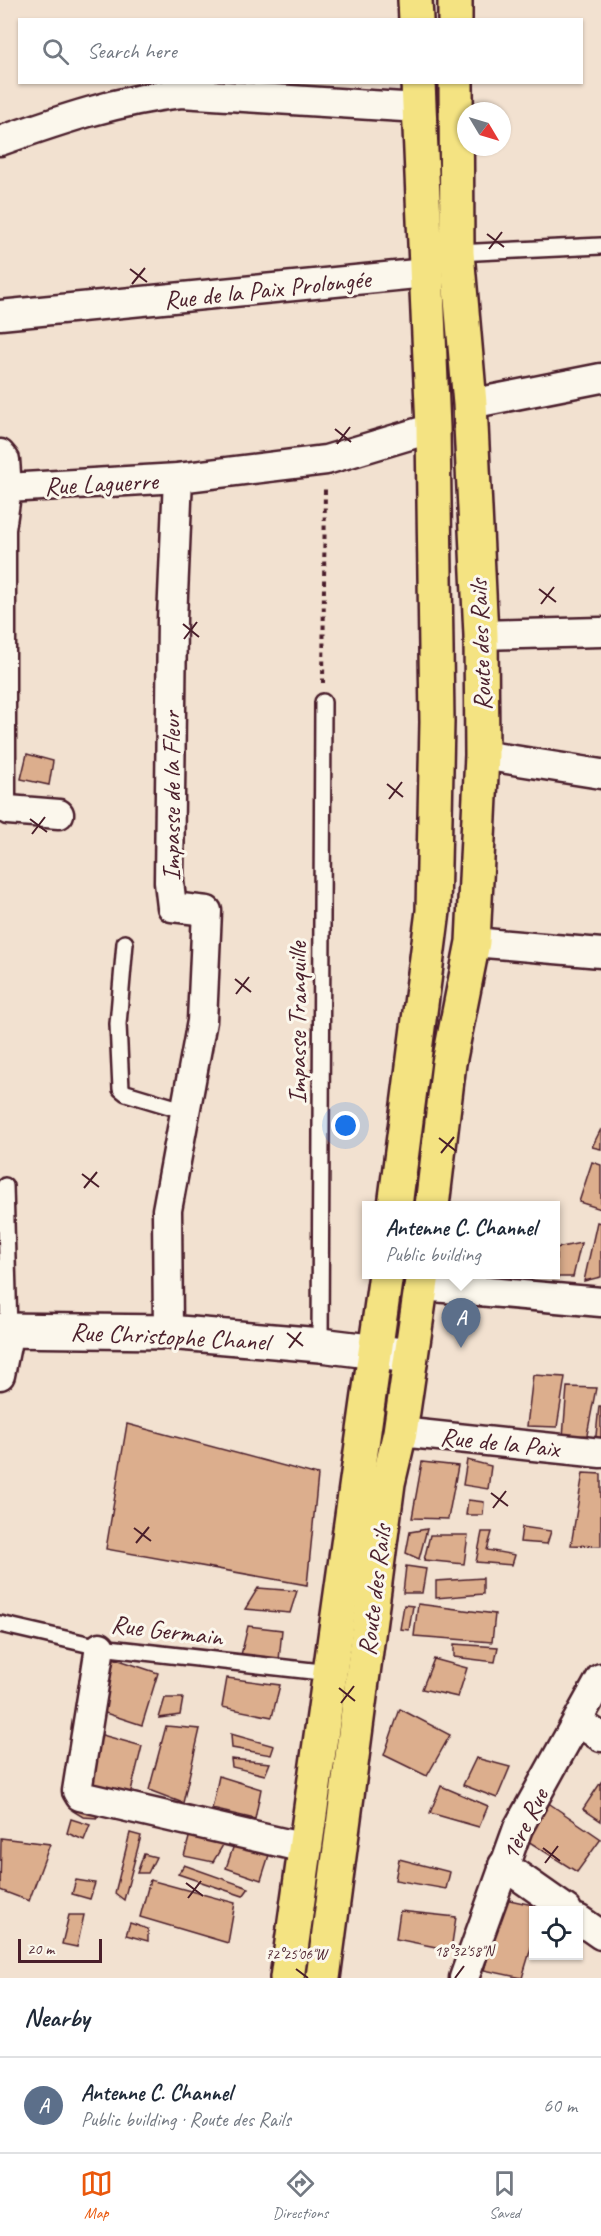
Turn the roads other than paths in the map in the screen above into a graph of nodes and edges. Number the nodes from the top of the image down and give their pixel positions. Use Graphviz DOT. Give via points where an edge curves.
graph roads {
  1 [pos="415,0"];
  2 [pos="455,0"];
  3 [pos="416,18"];
  4 [pos="455,18"];
  5 [pos="456,84"];
  6 [pos="419,95"];
  7 [pos="0,141"];
  8 [pos="601,246"];
  9 [pos="457,253"];
  10 [pos="426,273"];
  11 [pos="0,315"];
  12 [pos="601,378"];
  13 [pos="470,404"];
  14 [pos="434,428"];
  15 [pos="0,454"];
  16 [pos="178,478"];
  17 [pos="7,488"];
  18 [pos="0,529"];
  19 [pos="601,632"];
  20 [pos="481,635"];
  21 [pos="1,647"];
  22 [pos="323,702"];
  23 [pos="483,755"];
  24 [pos="601,774"];
  25 [pos="0,804"];
  26 [pos="59,814"];
  27 [pos="473,942"];
  28 [pos="125,943"];
  29 [pos="601,953"];
  30 [pos="186,1111"];
  31 [pos="5,1186"];
  32 [pos="396,1201"];
  33 [pos="433,1201"];
  34 [pos="385,1279"];
  35 [pos="423,1280"];
  36 [pos="601,1302"];
  37 [pos="4,1330"];
  38 [pos="168,1332"];
  39 [pos="320,1345"];
  40 [pos="375,1353"];
  41 [pos="411,1356"];
  42 [pos="0,1375"];
  43 [pos="400,1432"];
  44 [pos="601,1453"];
  45 [pos="0,1624"];
  46 [pos="100,1647"];
  47 [pos="330,1673"];
  48 [pos="601,1678"];
  49 [pos="590,1730"];
  50 [pos="304,1848"];
  51 [pos="503,1865"];
  52 [pos="560,1906"];
  53 [pos="583,1922"];
  54 [pos="601,1935"];
  55 [pos="287,1978"];
  56 [pos="323,1978"];
  57 [pos="464,1978"];
  1 -- 3 [label="main road"];
  2 -- 4 [label="main road"];
  5 -- 9 [label="main road, Route des Rails"];
  6 -- 7 [label="street" via="181,93 87,111"];
  6 -- 10 [label="main road, Route des Rails"];
  8 -- 9 [label="lane"];
  9 -- 13 [label="main road, Route des Rails"];
  10 -- 11 [label="street, Rue de la Paix Prolongée"];
  10 -- 14 [label="main road, Route des Rails"];
  12 -- 13 [label="street"];
  13 -- 20 [label="main road, Route des Rails"];
  14 -- 16 [label="street, Rue Laguerre" via="326,460"];
  14 -- 32 [label="main road, Route des Rails" via="434,911"];
  15 -- 17 [label="street"];
  16 -- 17 [label="street, Rue Laguerre"];
  16 -- 30 [label="street, Impasse de la Fleur" via="169,882 172,906 207,911 202,1021"];
  17 -- 18 [label="street, Rue Laguerre"];
  18 -- 21 [label="street, Rue Laguerre"];
  19 -- 20 [label="street"];
  20 -- 23 [label="main road, Route des Rails"];
  21 -- 25 [label="street, Rue Laguerre"];
  22 -- 39 [label="lane, Impasse Tranquille"];
  23 -- 24 [label="street"];
  23 -- 27 [label="main road, Route des Rails"];
  25 -- 26 [label="street" via="8,810"];
  27 -- 29 [label="street"];
  27 -- 33 [label="main road, Route des Rails" via="449,1063"];
  28 -- 30 [label="lane" via="118,1024 121,1089"];
  30 -- 38 [label="street, Impasse de la Fleur" via="167,1209"];
  31 -- 37 [label="lane"];
  34 -- 40 [label="main road, Route des Rails"];
  35 -- 36 [label="street"];
  35 -- 41 [label="main road, Route des Rails"];
  37 -- 38 [label="street, Rue Christophe Chanel"];
  37 -- 42 [label="street"];
  38 -- 39 [label="street, Rue Christophe Chanel"];
  39 -- 40 [label="street, Rue Christophe Chanel"];
  40 -- 41 [label="street, Rue Christophe Chanel"];
  40 -- 47 [label="main road, Route des Rails"];
  41 -- 43 [label="main road, Route des Rails"];
  43 -- 44 [label="street, Rue de la Paix"];
  43 -- 56 [label="main road, Route des Rails" via="388,1483"];
  45 -- 46 [label="lane, Rue Germain"];
  46 -- 47 [label="lane, Rue Germain"];
  46 -- 50 [label="street" via="77,1791 80,1796"];
  47 -- 50 [label="main road, Route des Rails"];
  48 -- 49 [label="street, 1ère Rue"];
  49 -- 51 [label="street, 1ère Rue" via="518,1828"];
  50 -- 55 [label="main road, Route des Rails"];
  51 -- 52 [label="street"];
  51 -- 57 [label="street, 1ère Rue"];
  53 -- 54 [label="street"];
}
